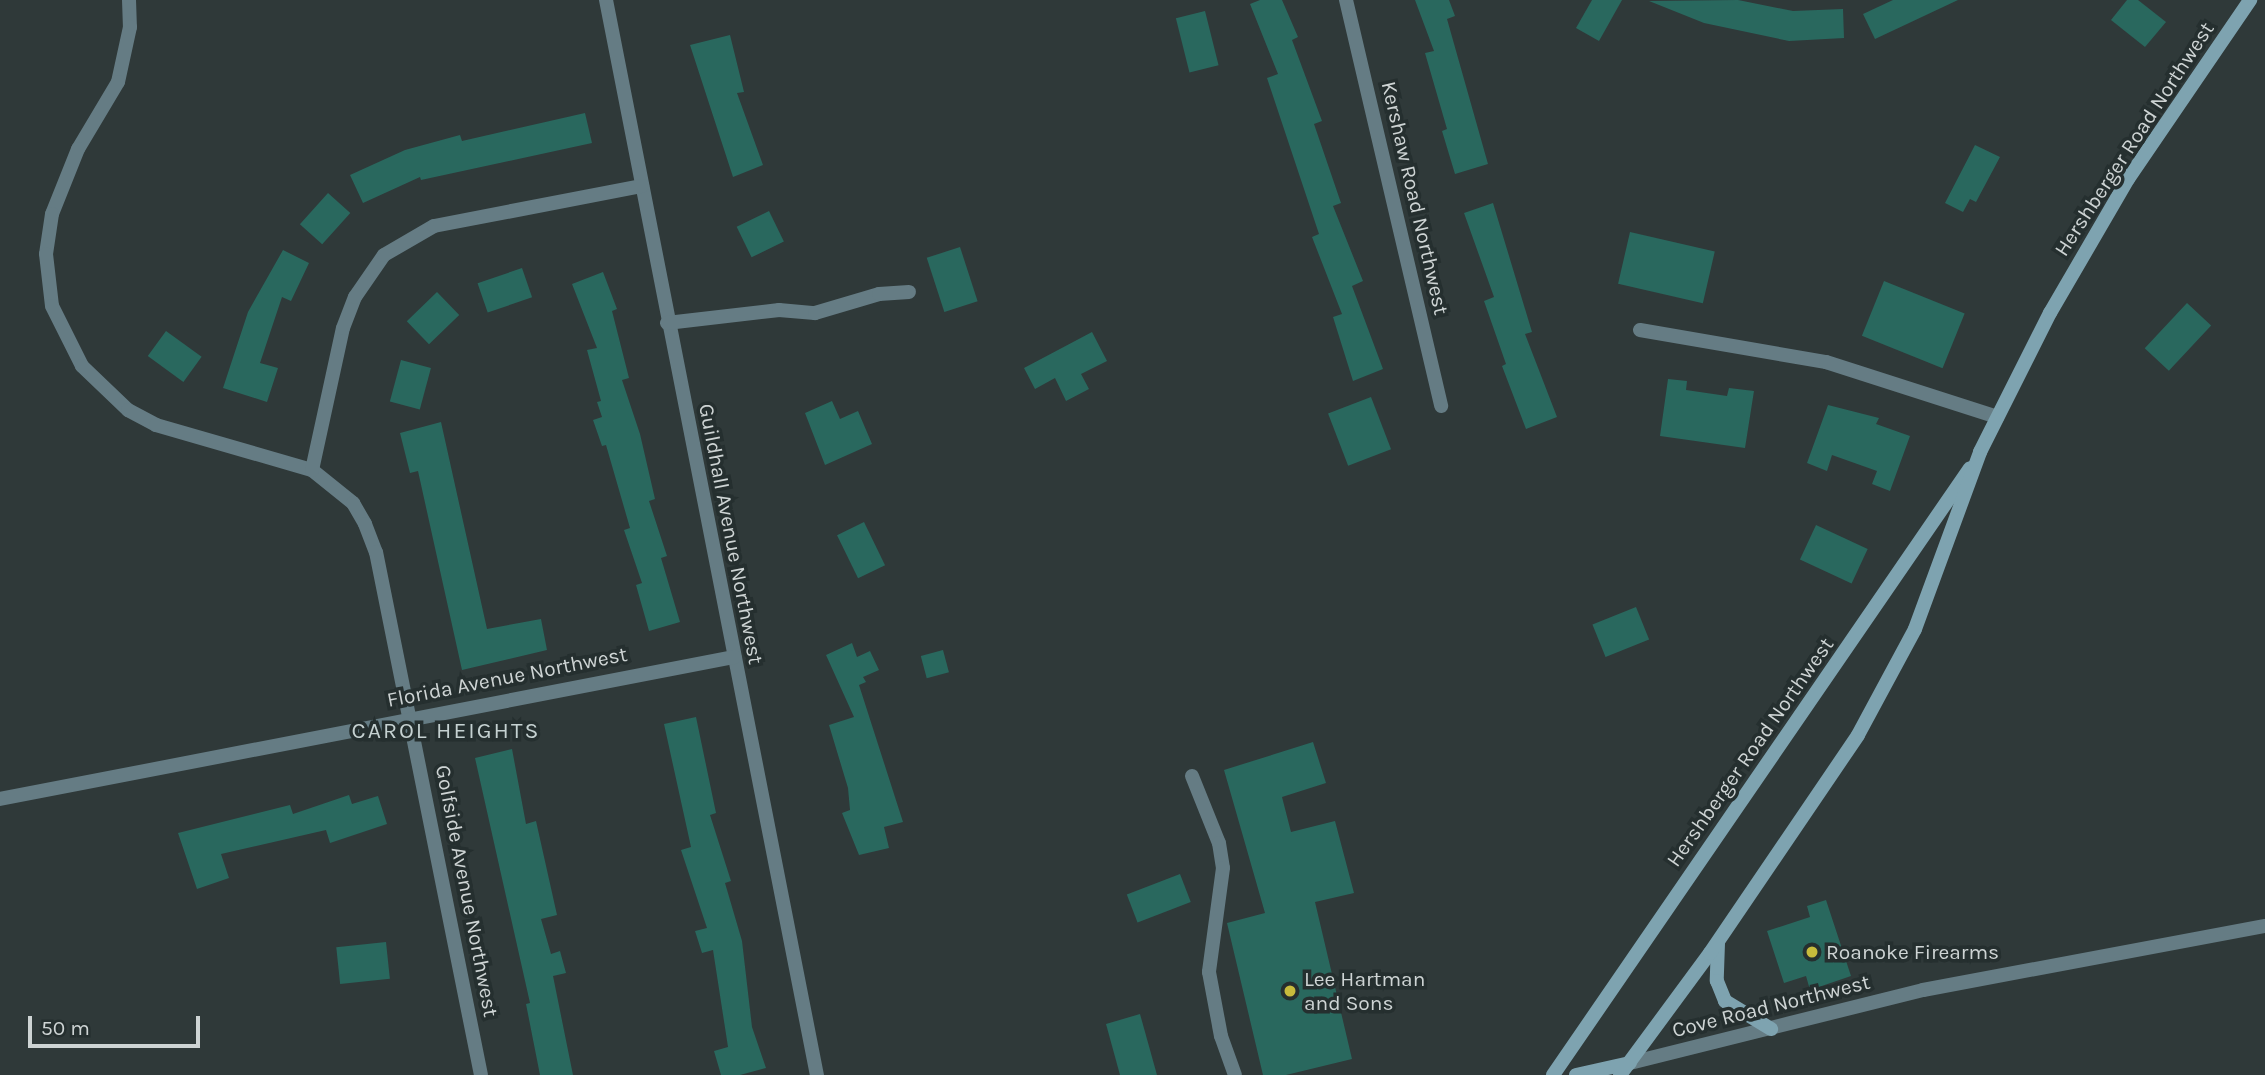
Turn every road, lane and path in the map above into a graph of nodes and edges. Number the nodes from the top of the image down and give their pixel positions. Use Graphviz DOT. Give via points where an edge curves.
graph roads {
  1 [pos="129,0"];
  2 [pos="606,0"];
  3 [pos="1346,0"];
  4 [pos="2250,0"];
  5 [pos="642,186"];
  6 [pos="909,292"];
  7 [pos="667,323"];
  8 [pos="1640,330"];
  9 [pos="1441,406"];
  10 [pos="1997,417"];
  11 [pos="1980,452"];
  12 [pos="312,470"];
  13 [pos="734,657"];
  14 [pos="411,717"];
  15 [pos="1192,776"];
  16 [pos="0,799"];
  17 [pos="2265,926"];
  18 [pos="1719,941"];
  19 [pos="1771,1029"];
  20 [pos="1630,1062"];
  21 [pos="481,1075"];
  22 [pos="817,1075"];
  23 [pos="1235,1075"];
  24 [pos="1553,1075"];
  25 [pos="1576,1075"];
  26 [pos="1620,1075"];
  1 -- 12 [label="street, Golfside Avenue Northwest" via="130,27 118,82 73,159 52,214 47,278 62,334 103,390 137,415 209,443 286,459"];
  2 -- 5 [label="street, Guildhall Avenue Northwest"];
  3 -- 9 [label="street, Kershaw Road Northwest"];
  4 -- 10 [label="main road, Hershberger Road Northwest" via="2128,179 2050,313"];
  5 -- 7 [label="street, Guildhall Avenue Northwest"];
  5 -- 12 [label="street" via="434,226 384,255 355,297 343,328"];
  6 -- 7 [label="street" via="879,294 815,313 779,310"];
  7 -- 13 [label="street, Guildhall Avenue Northwest"];
  8 -- 10 [label="street" via="1826,362"];
  10 -- 11 [label="main road, Hershberger Road Northwest"];
  11 -- 18 [label="main road, Hershberger Road Northwest" via="1894,673 1798,827"];
  11 -- 24 [label="main road, Hershberger Road Northwest"];
  12 -- 14 [label="street, Golfside Avenue Northwest" via="353,503 369,533"];
  13 -- 14 [label="street, Florida Avenue Northwest"];
  13 -- 22 [label="street, Guildhall Avenue Northwest"];
  14 -- 16 [label="street, Florida Avenue Northwest"];
  14 -- 21 [label="street, Golfside Avenue Northwest"];
  15 -- 23 [label="street" via="1219,843 1223,868 1209,972 1221,1036"];
  17 -- 19 [label="street, Cove Road Northwest" via="1923,990"];
  18 -- 19 [label="main road" via="1717,981 1725,1001"];
  18 -- 20 [label="main road, Hershberger Road Northwest"];
  19 -- 20 [label="street, Cove Road Northwest"];
  20 -- 25 [label="main road, Cove Road Northwest"];
  20 -- 26 [label="main road, Hershberger Road Northwest"];
}
